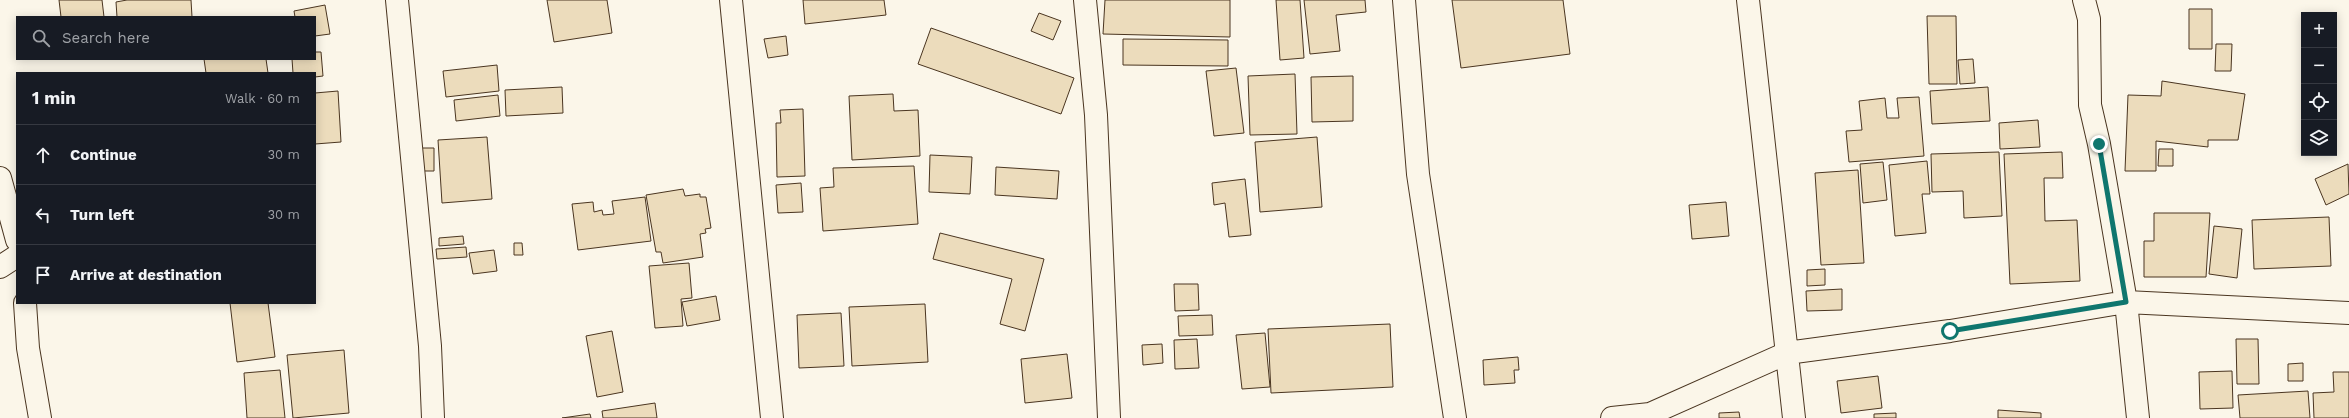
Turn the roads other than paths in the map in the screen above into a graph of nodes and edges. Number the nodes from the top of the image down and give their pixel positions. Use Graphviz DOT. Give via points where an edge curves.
graph roads {
  1 [pos="397,0"];
  2 [pos="731,0"];
  3 [pos="1085,0"];
  4 [pos="1404,0"];
  5 [pos="1748,0"];
  6 [pos="2084,0"];
  7 [pos="0,178"];
  8 [pos="16,236"];
  9 [pos="16,257"];
  10 [pos="0,267"];
  11 [pos="2126,302"];
  12 [pos="25,304"];
  13 [pos="2349,313"];
  14 [pos="1787,353"];
  15 [pos="40,418"];
  16 [pos="433,418"];
  17 [pos="772,418"];
  18 [pos="1109,418"];
  19 [pos="1455,418"];
  20 [pos="1612,418"];
  21 [pos="1794,418"];
  22 [pos="2138,418"];
  1 -- 16 [label="street" via="430,346"];
  2 -- 17 [label="street"];
  3 -- 18 [label="street" via="1096,115"];
  4 -- 19 [label="street" via="1418,174"];
  5 -- 14 [label="street"];
  6 -- 11 [label="street" via="2089,19 2090,105"];
  7 -- 8 [label="street"];
  9 -- 10 [label="street"];
  11 -- 13 [label="street"];
  11 -- 14 [label="street" via="1950,331"];
  11 -- 22 [label="street"];
  12 -- 15 [label="street" via="28,348"];
  14 -- 20 [label="street" via="1650,414"];
  14 -- 21 [label="street"];
}
